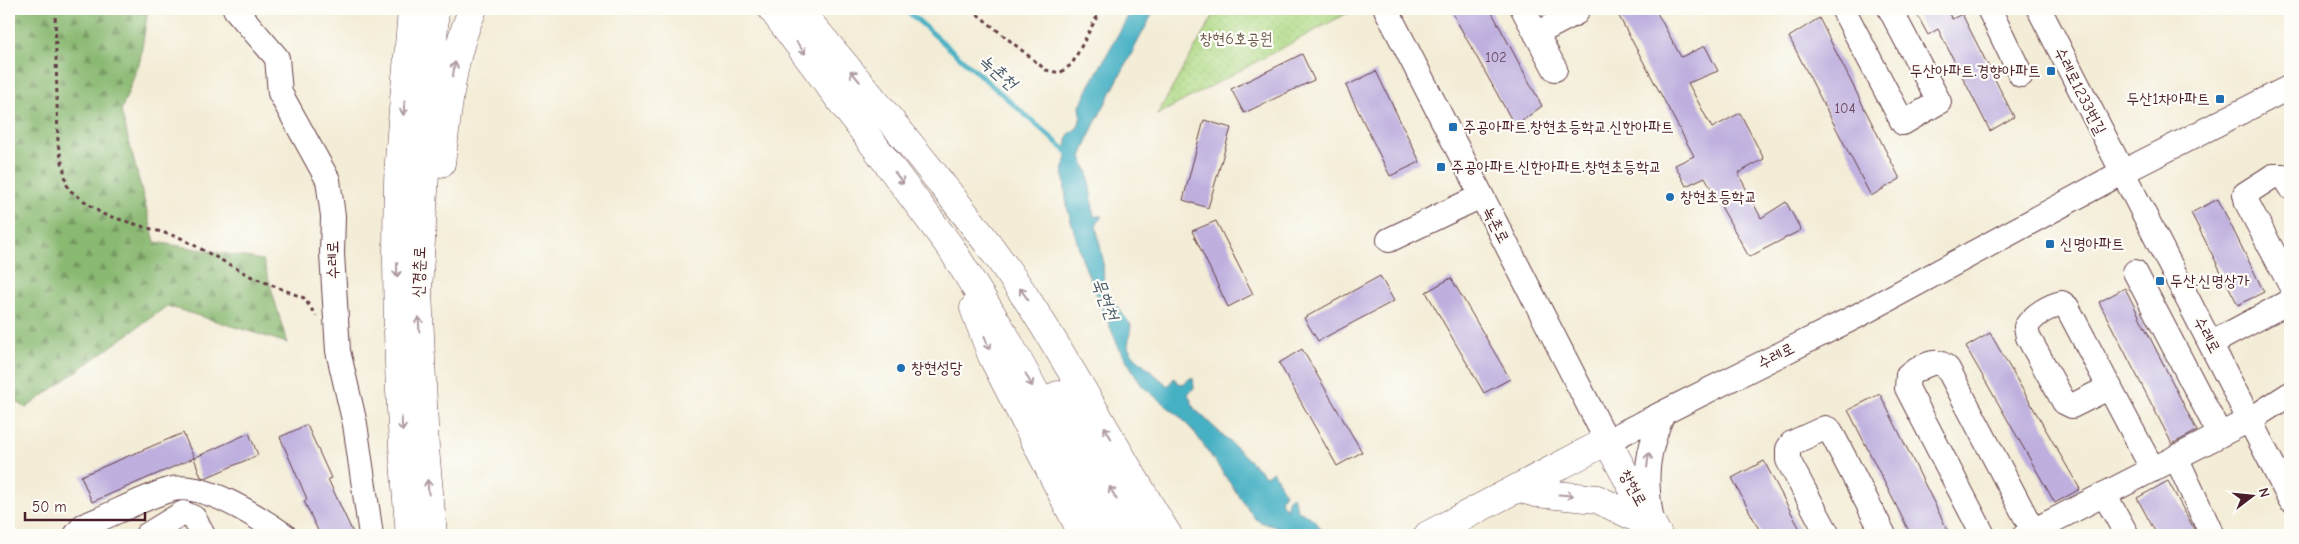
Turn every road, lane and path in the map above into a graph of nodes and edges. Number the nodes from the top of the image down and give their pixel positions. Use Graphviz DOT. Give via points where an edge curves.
graph roads {
  1 [pos="55,9"];
  2 [pos="235,9"];
  3 [pos="412,9"];
  4 [pos="435,9"];
  5 [pos="473,9"];
  6 [pos="772,9"];
  7 [pos="798,9"];
  8 [pos="971,9"];
  9 [pos="1102,9"];
  10 [pos="1386,9"];
  11 [pos="1523,9"];
  12 [pos="1577,9"];
  13 [pos="1843,9"];
  14 [pos="1890,9"];
  15 [pos="1989,9"];
  16 [pos="2039,9"];
  17 [pos="1536,34"];
  18 [pos="1555,69"];
  19 [pos="2021,75"];
  20 [pos="2290,87"];
  21 [pos="876,101"];
  22 [pos="2121,173"];
  23 [pos="2290,187"];
  24 [pos="1481,196"];
  25 [pos="1389,240"];
  26 [pos="951,248"];
  27 [pos="2134,272"];
  28 [pos="2290,284"];
  29 [pos="418,290"];
  30 [pos="2287,311"];
  31 [pos="319,321"];
  32 [pos="2212,344"];
  33 [pos="2110,387"];
  34 [pos="2290,394"];
  35 [pos="1663,413"];
  36 [pos="2251,419"];
  37 [pos="2220,435"];
  38 [pos="1607,441"];
  39 [pos="2176,457"];
  40 [pos="2153,470"];
  41 [pos="1518,488"];
  42 [pos="2104,494"];
  43 [pos="2290,499"];
  44 [pos="1656,530"];
  45 [pos="1876,532"];
  46 [pos="2029,533"];
  47 [pos="76,535"];
  48 [pos="147,535"];
  49 [pos="204,535"];
  50 [pos="284,535"];
  51 [pos="371,535"];
  52 [pos="410,535"];
  53 [pos="433,535"];
  54 [pos="1083,535"];
  55 [pos="1112,535"];
  56 [pos="1137,535"];
  57 [pos="1168,535"];
  58 [pos="1428,535"];
  59 [pos="1828,535"];
  60 [pos="1983,535"];
  61 [pos="2127,535"];
  62 [pos="2212,535"];
  1 -- 31 [label="path" via="58,144 68,189 102,214 181,238 250,276 304,298"];
  2 -- 51 [label="street, 수레로" via="277,58 280,93 328,180 333,216 338,351 355,424"];
  3 -- 52 [label="main road, 신경춘로, one-way" via="398,180 397,279 399,375"];
  4 -- 29 [label="main road, 신경춘로"];
  29 -- 5 [label="main road, one-way" via="440,170 455,61 462,32"];
  6 -- 26 [label="main road, one-way"];
  21 -- 7 [label="main road, one-way"];
  8 -- 9 [label="path" via="1046,70 1060,73 1072,64"];
  10 -- 24 [label="street, 녹촌로"];
  11 -- 17 [label="street"];
  12 -- 17 [label="street" via="1576,13"];
  13 -- 14 [label="street" via="1903,123 1939,102"];
  15 -- 19 [label="street"];
  16 -- 22 [label="street, 수레로1233번길"];
  17 -- 18 [label="street"];
  20 -- 22 [label="street, 수레로"];
  56 -- 21 [label="main road, one-way" via="989,273"];
  57 -- 21 [label="main road, one-way" via="1081,384 1027,299"];
  22 -- 32 [label="street, 수레로"];
  22 -- 35 [label="street, 수레로" via="1857,316"];
  23 -- 28 [label="street" via="2283,176 2273,176 2245,194"];
  24 -- 25 [label="street"];
  24 -- 38 [label="street, 녹촌로"];
  26 -- 54 [label="main road, one-way" via="992,356"];
  26 -- 55 [label="main road, one-way" via="1004,334"];
  27 -- 37 [label="street"];
  53 -- 29 [label="main road, 신경춘로, one-way" via="425,449"];
  30 -- 32 [label="street"];
  32 -- 36 [label="street, 수레로"];
  33 -- 40 [label="street"];
  34 -- 36 [label="street"];
  35 -- 38 [label="street, 수레로"];
  44 -- 35 [label="street, one-way" via="1647,494 1648,457"];
  36 -- 37 [label="street"];
  36 -- 43 [label="street, 수레로"];
  37 -- 39 [label="street"];
  38 -- 41 [label="main road, 수레로"];
  38 -- 44 [label="main road, 창현로"];
  39 -- 40 [label="street"];
  39 -- 62 [label="street"];
  40 -- 42 [label="street"];
  41 -- 44 [label="main road, one-way" via="1597,499"];
  41 -- 58 [label="main road, 수레로"];
  42 -- 46 [label="street"];
  42 -- 61 [label="street"];
  45 -- 59 [label="street" via="1830,430 1825,428 1792,443 1788,449 1788,460"];
  46 -- 60 [label="street" via="1948,369 1943,363 1936,362 1908,375 1907,388"];
  47 -- 50 [label="street" via="83,526 171,489 196,490 223,499"];
  48 -- 49 [label="street" via="183,513 194,518"];
}
